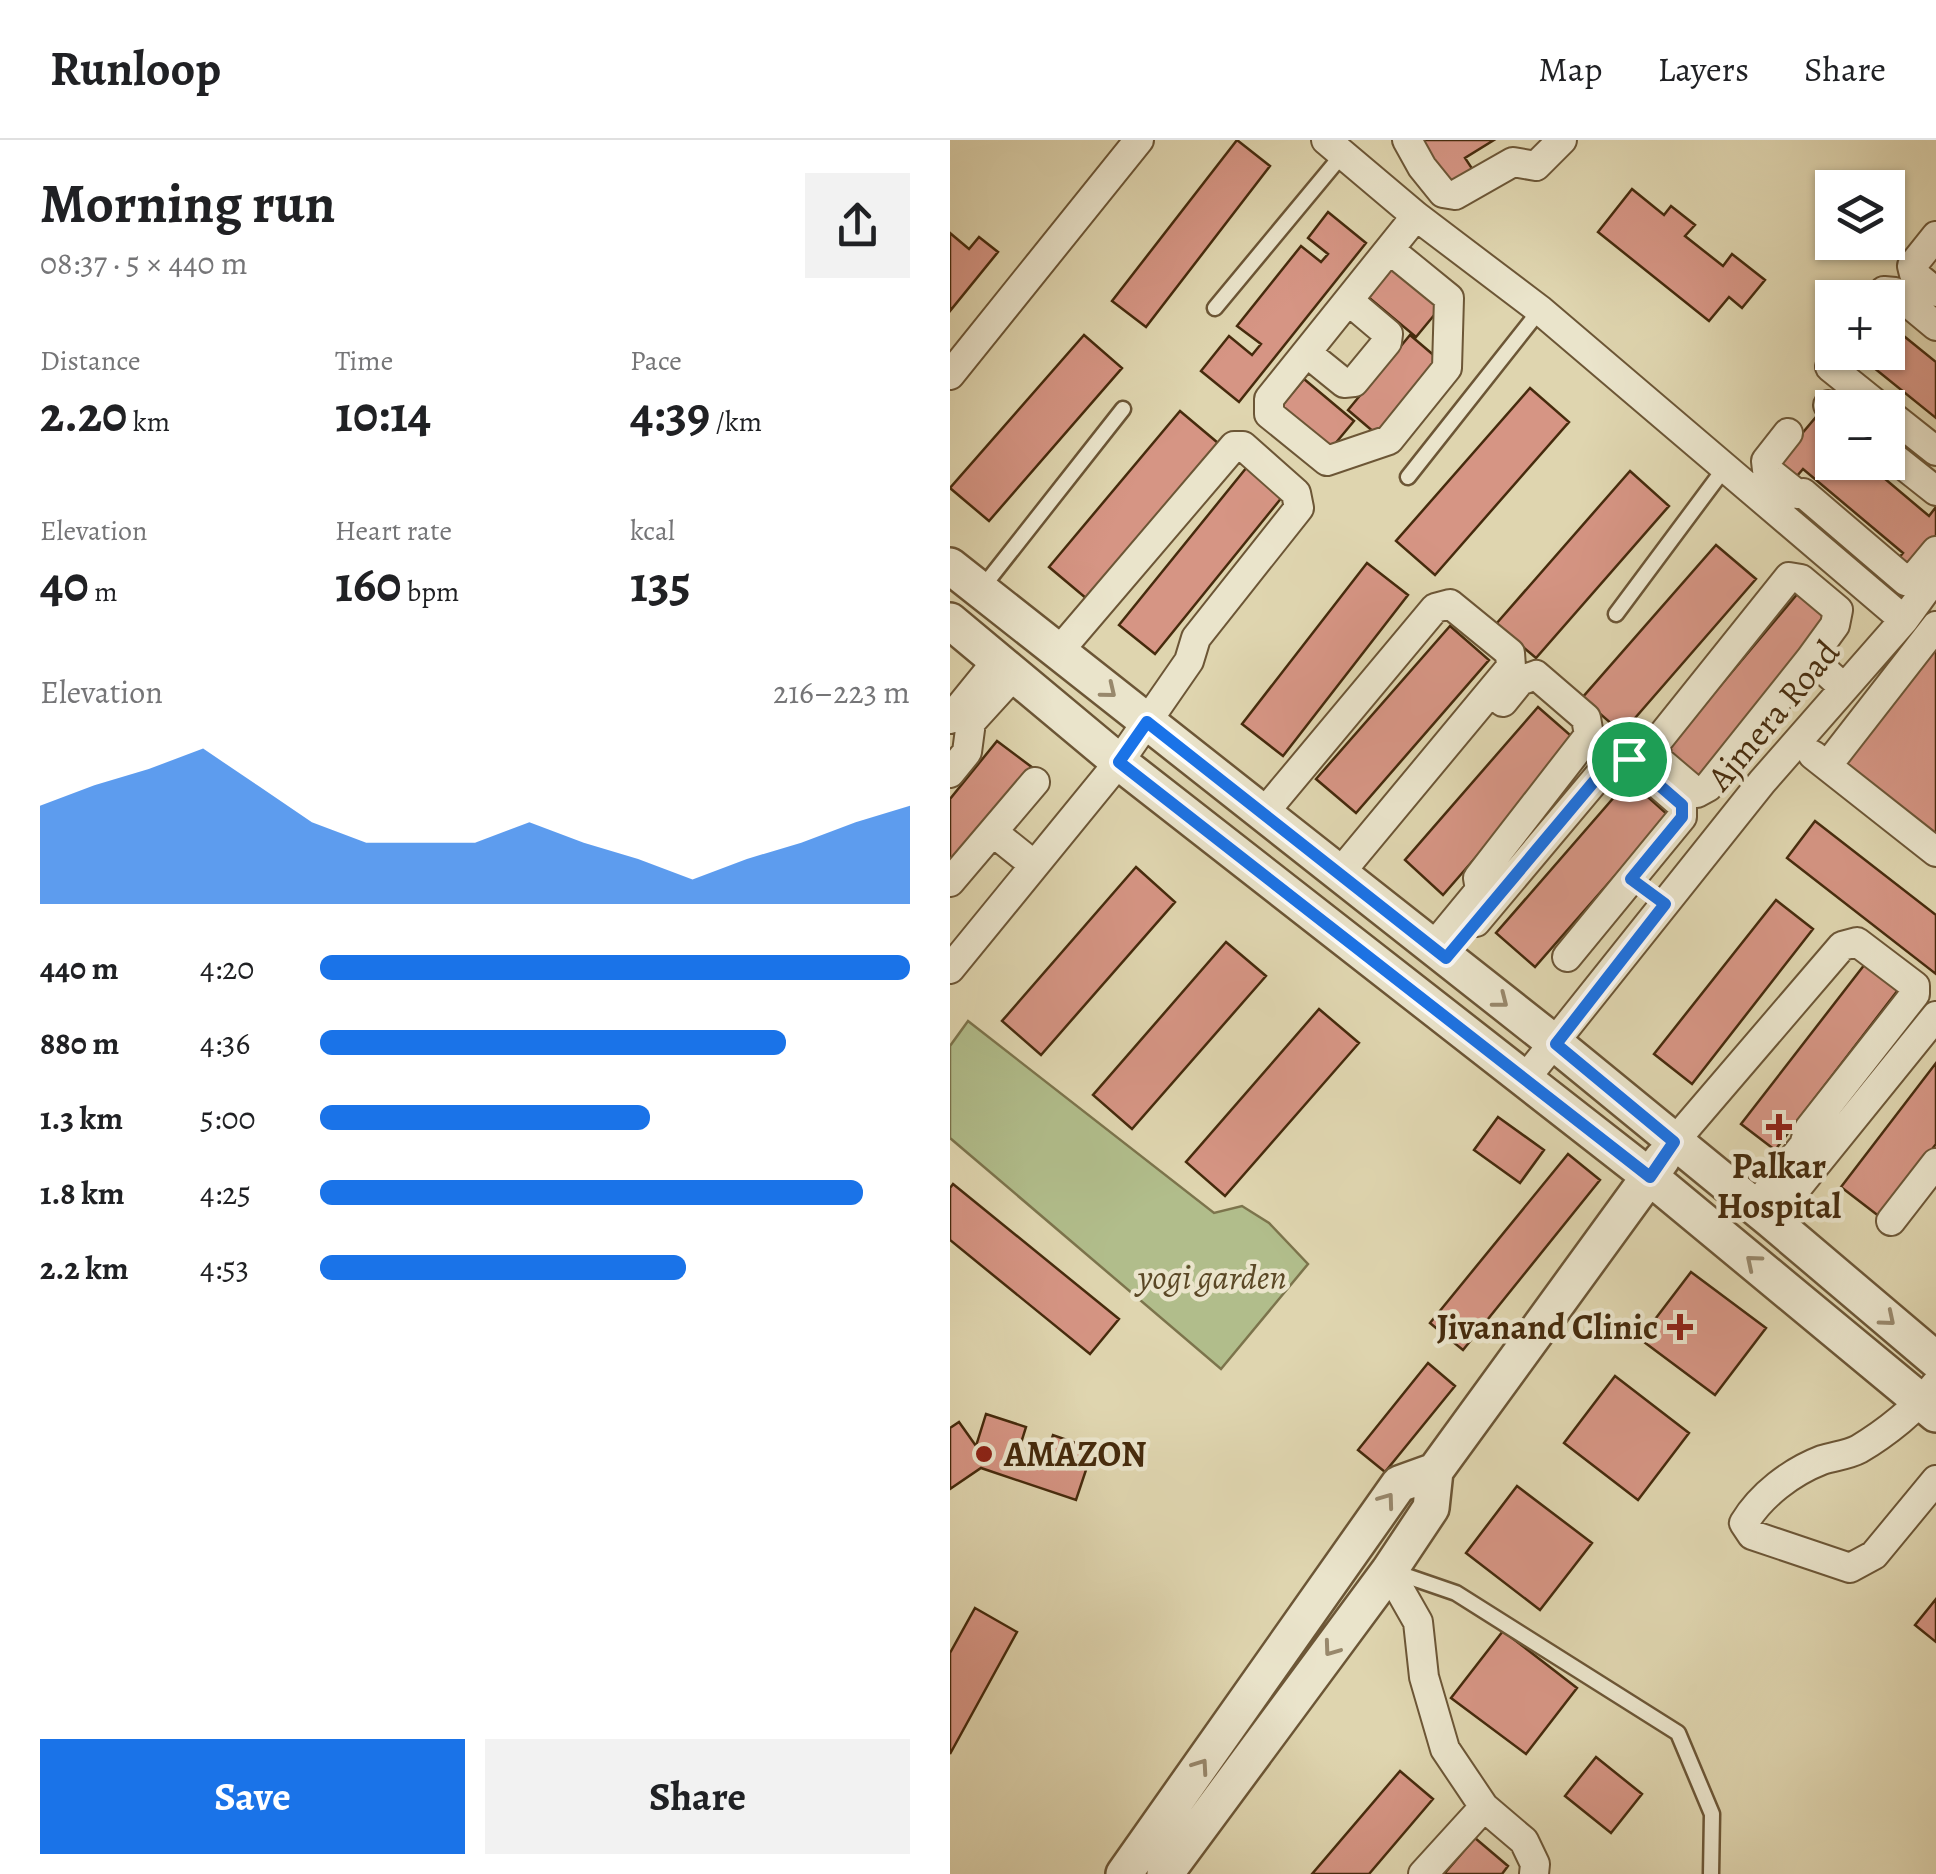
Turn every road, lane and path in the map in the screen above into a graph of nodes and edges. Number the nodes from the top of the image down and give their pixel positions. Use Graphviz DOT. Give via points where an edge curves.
graph roads {
  1 [pos="1140,140"];
  2 [pos="1407,140"];
  3 [pos="1562,140"];
  4 [pos="1334,148"];
  5 [pos="1422,167"];
  6 [pos="1406,208"];
  7 [pos="1936,236"];
  8 [pos="1390,250"];
  9 [pos="1936,292"];
  10 [pos="1905,300"];
  11 [pos="1349,301"];
  12 [pos="1216,308"];
  13 [pos="1540,310"];
  14 [pos="1936,326"];
  15 [pos="1307,352"];
  16 [pos="1834,370"];
  17 [pos="950,375"];
  18 [pos="1859,390"];
  19 [pos="1124,409"];
  20 [pos="1905,426"];
  21 [pos="1788,434"];
  22 [pos="1936,451"];
  23 [pos="1905,466"];
  24 [pos="1724,468"];
  25 [pos="1408,477"];
  26 [pos="1936,492"];
  27 [pos="1815,503"];
  28 [pos="1793,528"];
  29 [pos="1868,548"];
  30 [pos="1936,551"];
  31 [pos="950,566"];
  32 [pos="1848,573"];
  33 [pos="1936,576"];
  34 [pos="982,588"];
  35 [pos="1616,614"];
  36 [pos="1904,620"];
  37 [pos="950,621"];
  38 [pos="1936,626"];
  39 [pos="1059,650"];
  40 [pos="1810,658"];
  41 [pos="1005,668"];
  42 [pos="1844,688"];
  43 [pos="950,719"];
  44 [pos="1147,722"];
  45 [pos="1796,742"];
  46 [pos="1730,758"];
  47 [pos="1119,762"];
  48 [pos="1827,766"];
  49 [pos="950,773"];
  50 [pos="1034,782"];
  51 [pos="1762,782"];
  52 [pos="1262,815"];
  53 [pos="993,832"];
  54 [pos="1936,852"];
  55 [pos="1034,865"];
  56 [pos="1345,879"];
  57 [pos="1631,879"];
  58 [pos="950,882"];
  59 [pos="1665,904"];
  60 [pos="1440,953"];
  61 [pos="1567,957"];
  62 [pos="950,969"];
  63 [pos="1936,1016"];
  64 [pos="1556,1044"];
  65 [pos="1525,1080"];
  66 [pos="1674,1142"];
  67 [pos="1936,1163"];
  68 [pos="1650,1177"];
  69 [pos="1763,1213"];
  70 [pos="1891,1221"];
  71 [pos="1836,1274"];
  72 [pos="1808,1308"];
  73 [pos="1936,1360"];
  74 [pos="1931,1400"];
  75 [pos="1435,1471"];
  76 [pos="1936,1480"];
  77 [pos="1389,1570"];
  78 [pos="1484,1807"];
  79 [pos="1168,1851"];
  80 [pos="1124,1874"];
  81 [pos="1423,1874"];
  82 [pos="1534,1874"];
  83 [pos="1711,1874"];
  1 -- 17 [label="street"];
  2 -- 5 [label="street"];
  3 -- 5 [label="street" via="1536,166 1513,162 1455,195 1443,193"];
  4 -- 6 [label="street"];
  4 -- 12 [label="lane"];
  5 -- 6 [label="street"];
  6 -- 8 [label="street"];
  6 -- 13 [label="street"];
  7 -- 9 [label="street" via="1912,266"];
  8 -- 11 [label="street"];
  8 -- 15 [label="street" via="1451,305 1447,368 1389,440 1327,461 1269,414 1269,399"];
  10 -- 14 [label="street"];
  11 -- 15 [label="street"];
  11 -- 15 [label="street" via="1388,334 1387,342 1354,382 1344,383"];
  13 -- 24 [label="street"];
  13 -- 25 [label="lane"];
  16 -- 18 [label="street"];
  19 -- 34 [label="lane"];
  20 -- 22 [label="street"];
  21 -- 27 [label="street" via="1766,461 1767,470"];
  23 -- 26 [label="street"];
  24 -- 28 [label="street"];
  24 -- 35 [label="lane"];
  27 -- 28 [label="street"];
  27 -- 29 [label="street"];
  28 -- 32 [label="street"];
  29 -- 30 [label="street" via="1910,581"];
  29 -- 32 [label="street"];
  31 -- 34 [label="street"];
  32 -- 36 [label="street"];
  33 -- 36 [label="street, Ajmera Road"];
  34 -- 39 [label="street"];
  36 -- 42 [label="street, Ajmera Road"];
  37 -- 41 [label="street"];
  38 -- 48 [label="street"];
  39 -- 44 [label="street, one-way"];
  39 -- 44 [label="street" via="1234,446 1244,446 1296,493 1299,508 1196,638 1190,661"];
  40 -- 42 [label="street"];
  40 -- 46 [label="street"];
  40 -- 46 [label="street" via="1838,610 1801,579 1789,577 1656,743 1657,759 1697,793"];
  41 -- 43 [label="street"];
  41 -- 47 [label="street"];
  41 -- 49 [label="street" via="972,722 968,752"];
  42 -- 45 [label="street, Ajmera Road"];
  44 -- 47 [label="street"];
  44 -- 52 [label="street"];
  45 -- 48 [label="street"];
  45 -- 51 [label="street, Ajmera Road"];
  46 -- 51 [label="street"];
  47 -- 55 [label="street"];
  47 -- 65 [label="street"];
  48 -- 54 [label="street"];
  50 -- 53 [label="street"];
  51 -- 59 [label="street, Ajmera Road"];
  52 -- 56 [label="street"];
  52 -- 56 [label="street" via="1436,608 1450,604 1510,653 1512,666"];
  53 -- 55 [label="street"];
  53 -- 58 [label="street"];
  55 -- 62 [label="street"];
  56 -- 60 [label="street"];
  56 -- 60 [label="street" via="1520,681 1536,675 1586,718 1589,735 1478,878 1480,890"];
  57 -- 59 [label="street"];
  57 -- 60 [label="street" via="1682,817 1682,805 1629,759 1612,760"];
  57 -- 61 [label="street"];
  59 -- 64 [label="street, Ajmera Road"];
  60 -- 64 [label="street, one-way"];
  63 -- 69 [label="street"];
  64 -- 65 [label="street, Ajmera Road"];
  64 -- 66 [label="street"];
  65 -- 68 [label="street"];
  66 -- 68 [label="street"];
  66 -- 69 [label="street"];
  66 -- 69 [label="street" via="1842,946 1856,942 1915,986 1809,1129"];
  67 -- 70 [label="street"];
  72 -- 68 [label="street, one-way"];
  68 -- 75 [label="street"];
  69 -- 71 [label="street"];
  71 -- 72 [label="street"];
  71 -- 73 [label="street, one-way"];
  72 -- 74 [label="street"];
  74 -- 76 [label="street" via="1856,1451 1792,1474 1744,1523 1752,1535 1850,1568 1874,1554"];
  75 -- 77 [label="street" via="1431,1508"];
  79 -- 75 [label="street, one-way" via="1399,1484"];
  77 -- 78 [label="street" via="1418,1622 1424,1677 1445,1750"];
  77 -- 79 [label="street, one-way"];
  77 -- 83 [label="lane" via="1456,1594 1678,1733 1712,1814"];
  78 -- 81 [label="street"];
  78 -- 82 [label="street" via="1524,1841"];
  79 -- 80 [label="street"];
}
